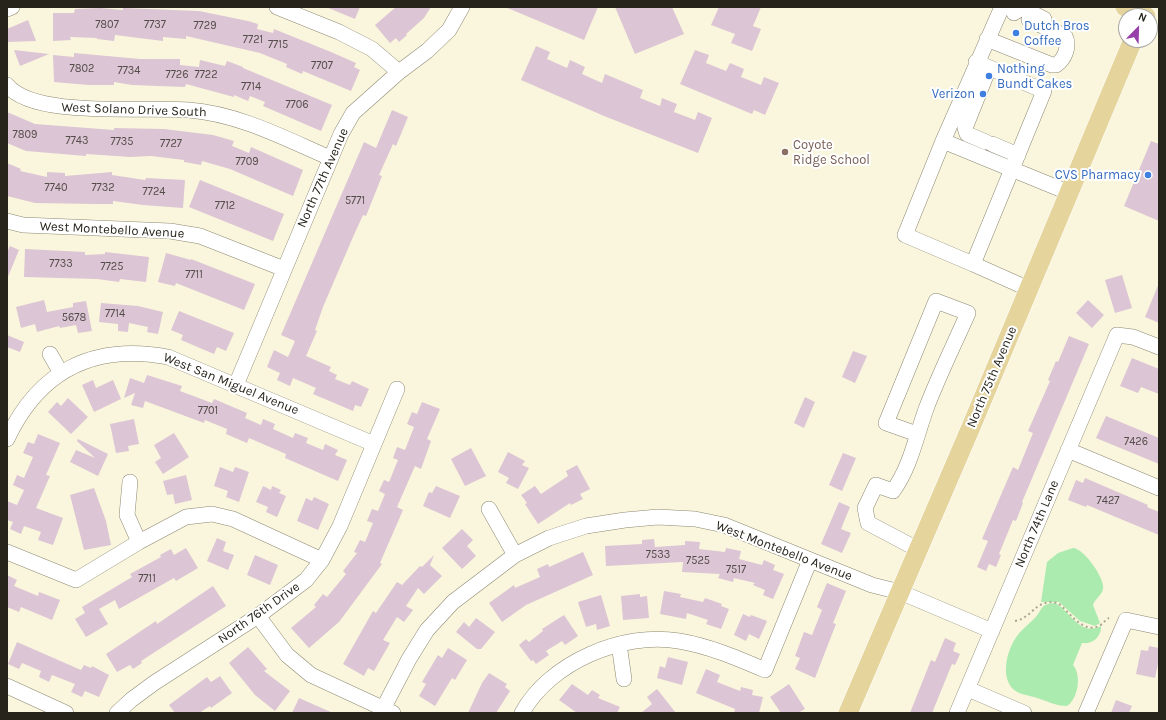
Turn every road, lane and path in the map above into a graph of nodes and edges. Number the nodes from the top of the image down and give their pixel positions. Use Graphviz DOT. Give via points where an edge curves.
graph roads {
  1 [pos="12,7"];
  2 [pos="277,7"];
  3 [pos="462,7"];
  4 [pos="7,9"];
  5 [pos="305,12"];
  6 [pos="1014,13"];
  7 [pos="987,39"];
  8 [pos="1130,48"];
  9 [pos="983,65"];
  10 [pos="399,72"];
  11 [pos="7,85"];
  12 [pos="943,141"];
  13 [pos="1018,155"];
  14 [pos="330,158"];
  15 [pos="1012,170"];
  16 [pos="1070,193"];
  17 [pos="7,221"];
  18 [pos="973,264"];
  19 [pos="284,269"];
  20 [pos="1030,289"];
  21 [pos="1159,348"];
  22 [pos="50,354"];
  23 [pos="61,373"];
  24 [pos="236,385"];
  25 [pos="396,389"];
  26 [pos="917,434"];
  27 [pos="7,439"];
  28 [pos="374,444"];
  29 [pos="1068,450"];
  30 [pos="130,482"];
  31 [pos="1159,488"];
  32 [pos="489,509"];
  33 [pos="138,542"];
  34 [pos="919,550"];
  35 [pos="7,552"];
  36 [pos="515,555"];
  37 [pos="322,560"];
  38 [pos="810,560"];
  39 [pos="900,592"];
  40 [pos="258,616"];
  41 [pos="1109,618"];
  42 [pos="1015,621"];
  43 [pos="1159,627"];
  44 [pos="992,631"];
  45 [pos="619,644"];
  46 [pos="624,679"];
  47 [pos="7,686"];
  48 [pos="968,689"];
  49 [pos="388,711"];
  50 [pos="66,713"];
  51 [pos="117,713"];
  52 [pos="522,713"];
  53 [pos="848,713"];
  54 [pos="957,713"];
  55 [pos="1024,713"];
  56 [pos="1086,713"];
  1 -- 4 [label="street"];
  2 -- 5 [label="street"];
  3 -- 10 [label="street, North 77th Avenue" via="449,30"];
  5 -- 10 [label="street" via="372,49"];
  6 -- 7 [label="street"];
  6 -- 7 [label="street" via="1064,36 1068,44 1056,65"];
  7 -- 9 [label="street"];
  8 -- 16 [label="main road, North 75th Avenue"];
  9 -- 12 [label="street"];
  9 -- 13 [label="street" via="965,128 967,134"];
  9 -- 13 [label="street" via="1044,91"];
  10 -- 14 [label="street, North 77th Avenue" via="353,113"];
  11 -- 14 [label="street, West Solano Drive South" via="12,91 35,102 56,107 189,110 214,113 241,120"];
  12 -- 15 [label="street"];
  12 -- 18 [label="street" via="905,235"];
  13 -- 15 [label="street"];
  14 -- 19 [label="street, North 77th Avenue"];
  15 -- 16 [label="street"];
  15 -- 18 [label="street"];
  16 -- 20 [label="main road, North 75th Avenue"];
  17 -- 19 [label="street, West Montebello Avenue" via="23,225 170,231 200,236"];
  18 -- 20 [label="street"];
  19 -- 24 [label="street, North 77th Avenue"];
  20 -- 34 [label="main road, North 75th Avenue"];
  21 -- 29 [label="street, North 74th Lane" via="1134,337 1117,335"];
  22 -- 23 [label="street"];
  23 -- 24 [label="street, West San Miguel Avenue" via="82,362 104,356 127,352 146,353 168,357"];
  23 -- 27 [label="street, West San Miguel Avenue" via="45,384 29,402"];
  24 -- 28 [label="street, West San Miguel Avenue"];
  25 -- 28 [label="street, North 76th Drive"];
  26 -- 26 [label="street" via="968,313 936,301 886,423"];
  26 -- 34 [label="street" via="902,479 893,491 876,485 866,508 868,523"];
  28 -- 37 [label="street, North 76th Drive" via="340,526"];
  29 -- 31 [label="street"];
  29 -- 44 [label="street, North 74th Lane"];
  30 -- 33 [label="street" via="127,514"];
  32 -- 36 [label="street"];
  33 -- 35 [label="street" via="76,580"];
  33 -- 37 [label="street" via="186,517 212,514 233,519"];
  34 -- 39 [label="main road, North 75th Avenue"];
  36 -- 38 [label="street, West Montebello Avenue" via="549,538 586,526 658,517 695,519 724,525"];
  36 -- 49 [label="street, West Montebello Avenue" via="453,602 427,630 409,659"];
  37 -- 40 [label="street, North 76th Drive" via="306,580"];
  38 -- 39 [label="street, West Montebello Avenue" via="876,587"];
  38 -- 45 [label="street" via="765,670 723,651 678,640 651,639"];
  39 -- 44 [label="street, West Montebello Avenue"];
  39 -- 53 [label="main road, North 75th Avenue"];
  40 -- 49 [label="street" via="287,655 311,675"];
  40 -- 51 [label="street, North 76th Drive" via="154,683"];
  41 -- 42 [label="path" via="1098,626 1088,627 1075,620 1058,603 1047,602 1038,605"];
  43 -- 56 [label="street" via="1126,620"];
  44 -- 48 [label="street, North 74th Lane"];
  45 -- 46 [label="street"];
  45 -- 52 [label="street" via="572,663 544,684 526,704"];
  47 -- 50 [label="street"];
  48 -- 54 [label="street, North 74th Lane"];
  48 -- 55 [label="street"];
}
